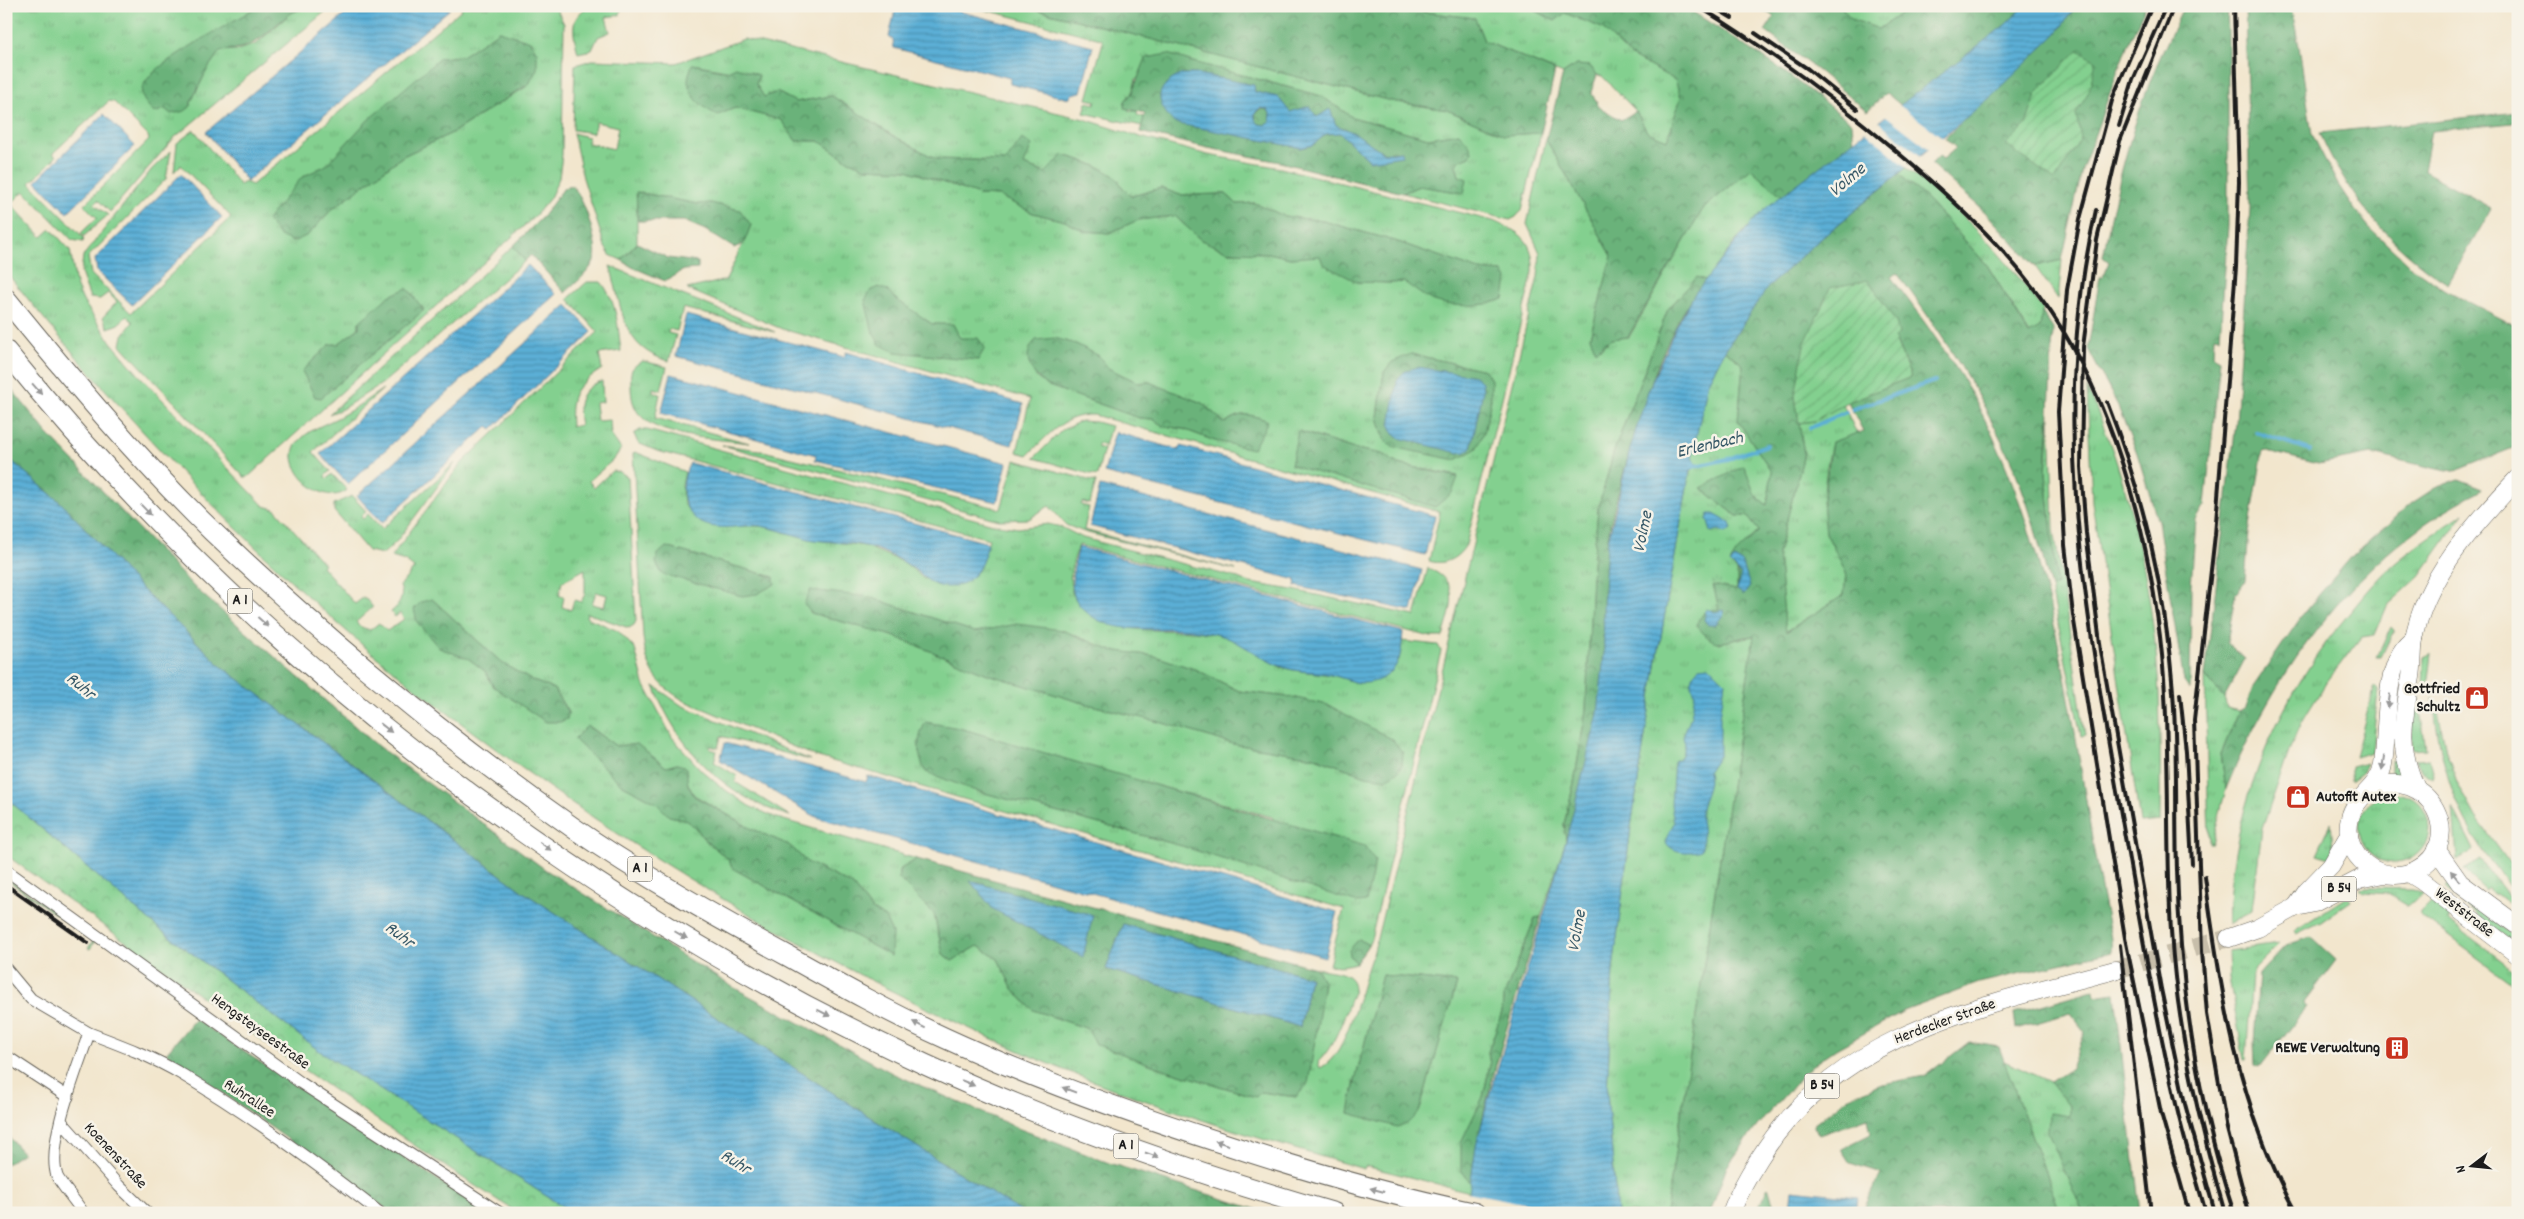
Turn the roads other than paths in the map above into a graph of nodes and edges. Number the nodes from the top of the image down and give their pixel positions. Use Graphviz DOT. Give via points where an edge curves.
graph roads {
  1 [pos="6,299"];
  2 [pos="6,351"];
  3 [pos="2518,478"];
  4 [pos="2414,639"];
  5 [pos="2416,788"];
  6 [pos="2369,790"];
  7 [pos="2348,835"];
  8 [pos="2436,849"];
  9 [pos="6,870"];
  10 [pos="2409,873"];
  11 [pos="2384,874"];
  12 [pos="2296,907"];
  13 [pos="2518,926"];
  14 [pos="2229,938"];
  15 [pos="2518,955"];
  16 [pos="6,969"];
  17 [pos="2115,970"];
  18 [pos="89,1032"];
  19 [pos="6,1056"];
  20 [pos="68,1097"];
  21 [pos="60,1121"];
  22 [pos="83,1213"];
  23 [pos="147,1213"];
  24 [pos="380,1213"];
  25 [pos="500,1213"];
  26 [pos="1334,1213"];
  27 [pos="1475,1213"];
  28 [pos="1731,1213"];
  27 -- 1 [label="highway, A 1, one-way" via="1424,1203 1278,1162 1126,1112 1018,1070 943,1037 840,985 747,934 578,831 366,671 211,530 131,446"];
  2 -- 26 [label="highway, A 1, one-way" via="119,482 216,579 347,697 498,812 589,876 675,931 818,1011 923,1064 1103,1138 1258,1191"];
  3 -- 4 [label="main road, B 54" via="2444,564"];
  4 -- 5 [label="main road, B 54" via="2403,720 2404,755"];
  4 -- 6 [label="main road, B 54, one-way" via="2401,650 2394,671 2383,765"];
  5 -- 6 [label="main road" via="2393,784"];
  5 -- 8 [label="main road, B 54" via="2430,800 2438,816 2440,833"];
  6 -- 7 [label="main road, B 54" via="2352,809"];
  7 -- 11 [label="main road, B 54" via="2360,860"];
  7 -- 12 [label="main road, B 54" via="2331,866 2307,890"];
  8 -- 10 [label="main road" via="2426,863"];
  13 -- 8 [label="main road, Weststraße, one-way" via="2460,883"];
  9 -- 25 [label="street, Hengsteyseestraße" via="301,1083"];
  10 -- 11 [label="main road, B 54"];
  10 -- 15 [label="main road, Weststraße"];
  11 -- 12 [label="main road, B 54" via="2360,879 2314,903"];
  12 -- 14 [label="main road, B 54" via="2258,928"];
  16 -- 18 [label="street, Ruhrallee" via="31,999"];
  17 -- 28 [label="main road, Herdecker Straße / B 54" via="1960,1013 1922,1026 1862,1056 1790,1115 1746,1180"];
  18 -- 20 [label="street"];
  18 -- 24 [label="street, Ruhrallee" via="182,1074 316,1163"];
  19 -- 20 [label="street"];
  20 -- 21 [label="street"];
  21 -- 22 [label="street" via="53,1163 58,1179"];
  21 -- 23 [label="street, Koenenstraße" via="118,1186"];
}
